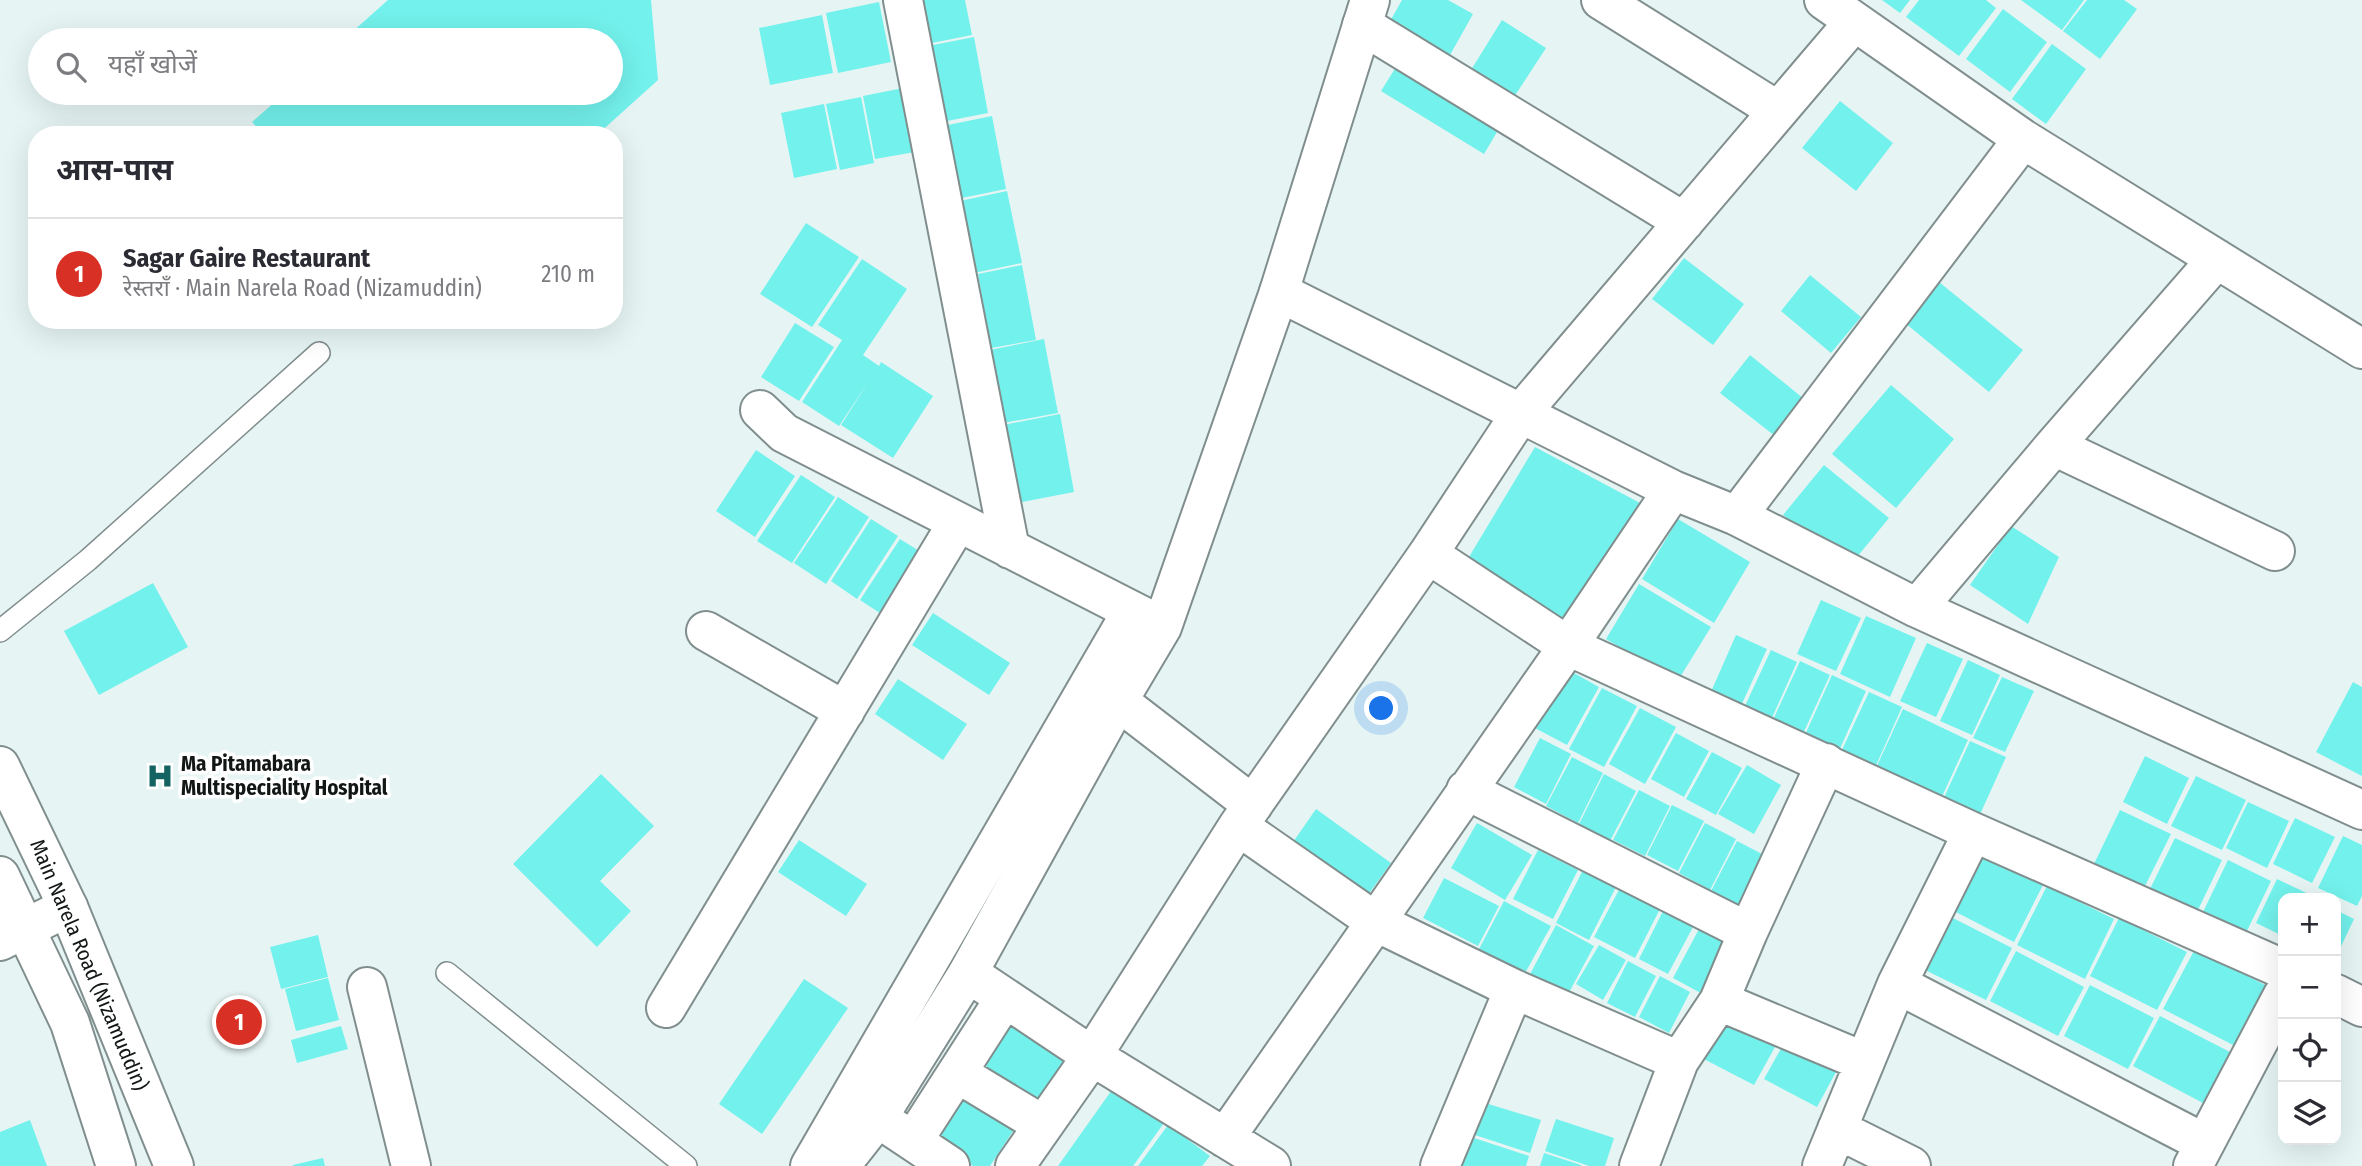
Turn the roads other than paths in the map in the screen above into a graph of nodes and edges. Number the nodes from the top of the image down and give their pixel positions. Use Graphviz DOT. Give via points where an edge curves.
graph roads {
  1 [pos="903,0"];
  2 [pos="1601,0"];
  3 [pos="1839,11"];
  4 [pos="1366,12"];
  5 [pos="1778,111"];
  6 [pos="2023,139"];
  7 [pos="1684,222"];
  8 [pos="2217,260"];
  9 [pos="1279,292"];
  10 [pos="2362,349"];
  11 [pos="319,353"];
  12 [pos="760,410"];
  13 [pos="1521,413"];
  14 [pos="2054,446"];
  15 [pos="1673,490"];
  16 [pos="1737,516"];
  17 [pos="958,522"];
  18 [pos="1010,549"];
  19 [pos="2275,551"];
  20 [pos="1427,554"];
  21 [pos="1917,608"];
  22 [pos="1147,619"];
  23 [pos="0,631"];
  24 [pos="706,631"];
  25 [pos="1567,646"];
  26 [pos="1118,701"];
  27 [pos="845,711"];
  28 [pos="1826,762"];
  29 [pos="0,766"];
  30 [pos="1466,790"];
  31 [pos="2362,810"];
  32 [pos="1245,816"];
  33 [pos="1973,832"];
  34 [pos="0,876"];
  35 [pos="68,907"];
  36 [pos="1376,922"];
  37 [pos="1748,932"];
  38 [pos="13,935"];
  39 [pos="2278,967"];
  40 [pos="447,973"];
  41 [pos="968,973"];
  42 [pos="1896,984"];
  43 [pos="367,987"];
  44 [pos="1514,989"];
  45 [pos="2341,996"];
  46 [pos="1005,998"];
  47 [pos="1719,1001"];
  48 [pos="2278,1004"];
  49 [pos="2362,1007"];
  50 [pos="666,1008"];
  51 [pos="1092,1056"];
  52 [pos="1679,1061"];
  53 [pos="1865,1062"];
  54 [pos="957,1073"];
  55 [pos="877,1119"];
  56 [pos="1043,1125"];
  57 [pos="1836,1129"];
  58 [pos="1225,1138"];
  59 [pos="913,1141"];
  60 [pos="2198,1154"];
  61 [pos="116,1166"];
  62 [pos="174,1166"];
  63 [pos="411,1166"];
  64 [pos="686,1166"];
  65 [pos="810,1166"];
  66 [pos="840,1166"];
  67 [pos="950,1166"];
  68 [pos="1014,1166"];
  69 [pos="1271,1166"];
  70 [pos="1440,1166"];
  71 [pos="1639,1166"];
  72 [pos="1822,1166"];
  73 [pos="1911,1166"];
  1 -- 18 [label="street"];
  2 -- 5 [label="street"];
  3 -- 5 [label="street"];
  3 -- 6 [label="street"];
  4 -- 7 [label="street"];
  4 -- 9 [label="street"];
  5 -- 7 [label="street"];
  6 -- 8 [label="street"];
  6 -- 16 [label="street"];
  7 -- 13 [label="street"];
  8 -- 10 [label="street"];
  8 -- 14 [label="street"];
  9 -- 13 [label="street"];
  9 -- 22 [label="street"];
  11 -- 23 [label="lane" via="88,561"];
  12 -- 17 [label="street" via="785,433"];
  13 -- 15 [label="street"];
  13 -- 20 [label="street"];
  14 -- 19 [label="street"];
  14 -- 21 [label="street"];
  15 -- 16 [label="street"];
  15 -- 25 [label="street"];
  16 -- 21 [label="street"];
  17 -- 18 [label="street"];
  17 -- 27 [label="street"];
  18 -- 22 [label="street"];
  20 -- 25 [label="street"];
  20 -- 32 [label="street"];
  21 -- 31 [label="street"];
  22 -- 26 [label="street"];
  22 -- 65 [label="street"];
  24 -- 27 [label="street"];
  25 -- 28 [label="street"];
  25 -- 30 [label="street"];
  26 -- 32 [label="street"];
  26 -- 41 [label="street"];
  27 -- 50 [label="street"];
  28 -- 33 [label="street"];
  28 -- 37 [label="street"];
  29 -- 35 [label="street, Main Narela Road (Nizamuddin)"];
  30 -- 36 [label="street"];
  30 -- 37 [label="street"];
  32 -- 36 [label="street"];
  32 -- 51 [label="street"];
  33 -- 39 [label="street"];
  33 -- 42 [label="street"];
  34 -- 38 [label="street, Main Narela Road (Nizamuddin)"];
  35 -- 38 [label="street"];
  35 -- 62 [label="street, Main Narela Road (Nizamuddin)"];
  36 -- 44 [label="street"];
  36 -- 58 [label="street"];
  37 -- 47 [label="street"];
  38 -- 61 [label="street, Main Narela Road (Nizamuddin)" via="70,1023"];
  40 -- 64 [label="lane"];
  41 -- 46 [label="street"];
  41 -- 55 [label="street"];
  42 -- 53 [label="street"];
  42 -- 60 [label="street"];
  43 -- 63 [label="street"];
  44 -- 52 [label="street"];
  44 -- 70 [label="street"];
  45 -- 49 [label="street"];
  46 -- 51 [label="street"];
  46 -- 54 [label="street"];
  47 -- 52 [label="street"];
  47 -- 53 [label="street"];
  48 -- 60 [label="street"];
  51 -- 56 [label="street"];
  51 -- 58 [label="street"];
  52 -- 71 [label="street"];
  53 -- 57 [label="street"];
  54 -- 56 [label="street"];
  54 -- 59 [label="street"];
  55 -- 59 [label="street"];
  55 -- 66 [label="street"];
  56 -- 68 [label="street"];
  57 -- 72 [label="street"];
  57 -- 73 [label="street"];
  58 -- 69 [label="street"];
  59 -- 67 [label="street"];
}
